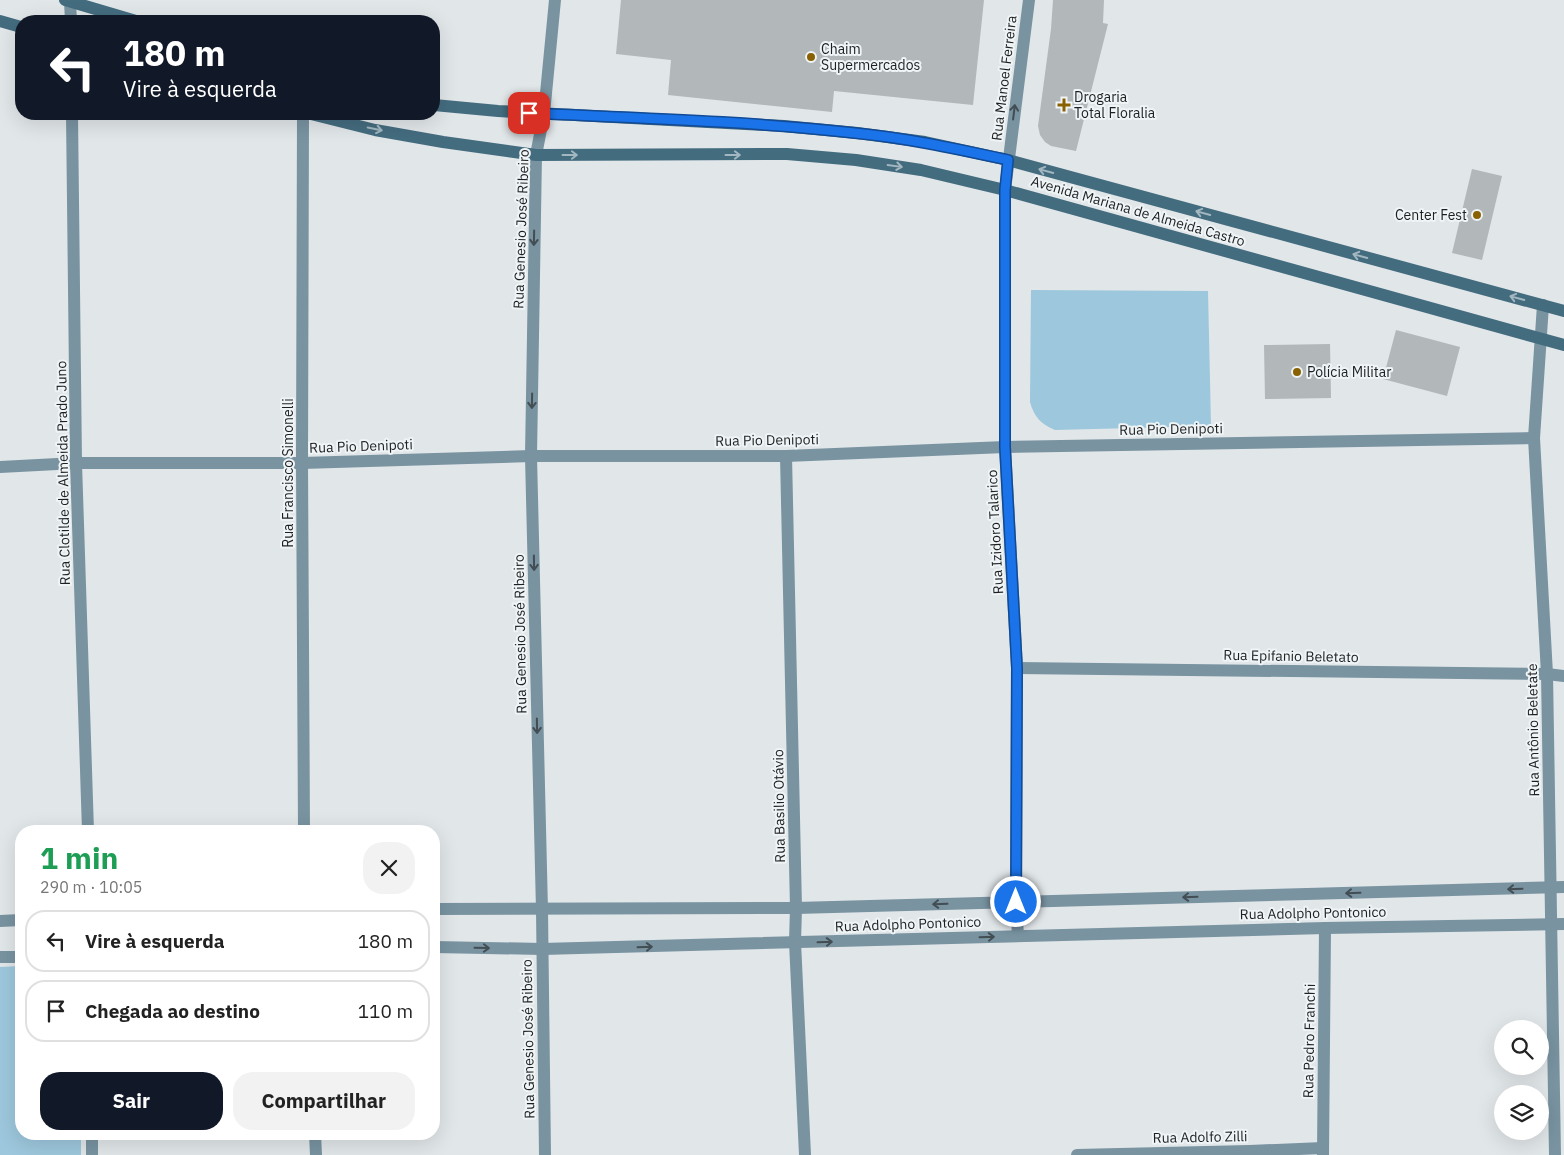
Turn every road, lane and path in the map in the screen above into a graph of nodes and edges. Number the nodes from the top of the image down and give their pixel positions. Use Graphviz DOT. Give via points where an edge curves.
graph roads {
  1 [pos="556,0"];
  2 [pos="1029,0"];
  3 [pos="67,1"];
  4 [pos="70,15"];
  5 [pos="115,15"];
  6 [pos="0,21"];
  7 [pos="15,25"];
  8 [pos="440,106"];
  9 [pos="544,114"];
  10 [pos="72,120"];
  11 [pos="303,120"];
  12 [pos="335,120"];
  13 [pos="536,155"];
  14 [pos="1008,160"];
  15 [pos="1005,190"];
  16 [pos="1543,305"];
  17 [pos="1564,311"];
  18 [pos="1541,339"];
  19 [pos="1564,345"];
  20 [pos="1534,438"];
  21 [pos="1005,447"];
  22 [pos="531,456"];
  23 [pos="786,456"];
  24 [pos="76,463"];
  25 [pos="302,463"];
  26 [pos="0,467"];
  27 [pos="1017,668"];
  28 [pos="1547,674"];
  29 [pos="1564,676"];
  30 [pos="88,825"];
  31 [pos="304,825"];
  32 [pos="1564,887"];
  33 [pos="1550,888"];
  34 [pos="1016,902"];
  35 [pos="796,908"];
  36 [pos="440,909"];
  37 [pos="542,910"];
  38 [pos="15,920"];
  39 [pos="0,921"];
  40 [pos="1558,924"];
  41 [pos="1325,928"];
  42 [pos="1018,936"];
  43 [pos="796,942"];
  44 [pos="440,947"];
  45 [pos="542,949"];
  46 [pos="15,957"];
  47 [pos="0,958"];
  48 [pos="1559,1136"];
  49 [pos="92,1140"];
  50 [pos="315,1140"];
  51 [pos="1323,1151"];
  52 [pos="92,1155"];
  53 [pos="316,1155"];
  54 [pos="545,1155"];
  55 [pos="805,1155"];
  56 [pos="1077,1155"];
  57 [pos="1555,1155"];
  1 -- 9 [label="street, Rua Genesio José Ribeiro"];
  14 -- 2 [label="street, Rua Manoel Ferreira, one-way"];
  3 -- 4 [label="street"];
  3 -- 5 [label="main road"];
  6 -- 7 [label="main road"];
  8 -- 9 [label="main road, Avenida Mariana de Almeida Castro"];
  9 -- 13 [label="street, Rua Genesio José Ribeiro"];
  9 -- 14 [label="main road, Avenida Mariana de Almeida Castro" via="784,126 857,133 925,142"];
  10 -- 24 [label="street, Rua Clotilde de Almeida Prado Juno"];
  11 -- 25 [label="street, Rua Francisco Simonelli"];
  12 -- 13 [label="main road, Avenida Mariana de Almeida Castro, one-way" via="443,142"];
  13 -- 15 [label="main road, Avenida Mariana de Almeida Castro, one-way" via="787,154 921,170"];
  13 -- 22 [label="street, Rua Genesio José Ribeiro, one-way"];
  14 -- 15 [label="street, Rua Izidoro Talarico"];
  16 -- 14 [label="main road, Avenida Mariana de Almeida Castro, one-way"];
  15 -- 18 [label="main road, Avenida Mariana de Almeida Castro"];
  15 -- 21 [label="street, Rua Izidoro Talarico"];
  16 -- 17 [label="main road, Avenida Mariana de Almeida Castro"];
  16 -- 18 [label="street, Rua Antônio Beletate"];
  18 -- 19 [label="main road, Avenida Mariana de Almeida Castro"];
  18 -- 20 [label="street, Rua Antônio Beletate"];
  20 -- 21 [label="street, Rua Pio Denipoti"];
  20 -- 28 [label="street, Rua Antônio Beletate"];
  21 -- 23 [label="street, Rua Pio Denipoti"];
  21 -- 27 [label="street, Rua Izidoro Talarico"];
  22 -- 23 [label="street, Rua Pio Denipoti"];
  22 -- 25 [label="street, Rua Pio Denipoti"];
  22 -- 37 [label="street, Rua Genesio José Ribeiro, one-way"];
  23 -- 35 [label="street, Rua Basilio Otávio"];
  24 -- 25 [label="street, Rua Pio Denipoti"];
  24 -- 26 [label="street, Rua Pio Denipoti"];
  24 -- 30 [label="street, Rua Clotilde de Almeida Prado Juno"];
  25 -- 31 [label="street, Rua Francisco Simonelli"];
  27 -- 28 [label="street, Rua Epifanio Beletato"];
  27 -- 34 [label="street, Rua Izidoro Talarico"];
  28 -- 29 [label="street, Rua Epifanio Beletato"];
  28 -- 33 [label="street, Rua Antônio Beletate"];
  32 -- 33 [label="street, Rua Adolpho Pontonico"];
  33 -- 34 [label="street, Rua Adolpho Pontonico, one-way"];
  33 -- 40 [label="street, Rua Antônio Beletate"];
  34 -- 35 [label="street, Rua Adolpho Pontonico, one-way"];
  34 -- 42 [label="street, Rua Izidoro Talarico"];
  35 -- 37 [label="street, Rua Adolpho Pontonico"];
  35 -- 43 [label="street, Rua Basilio Otávio"];
  36 -- 37 [label="street, Rua Adolpho Pontonico"];
  37 -- 45 [label="street, Rua Genesio José Ribeiro"];
  38 -- 39 [label="street"];
  40 -- 41 [label="street, Rua Adolpho Pontonico"];
  40 -- 48 [label="street, Rua Antônio Beletate"];
  41 -- 42 [label="street, Rua Adolpho Pontonico"];
  41 -- 51 [label="street, Rua Pedro Franchi"];
  43 -- 42 [label="street, Rua Adolpho Pontonico, one-way"];
  45 -- 43 [label="street, Rua Adolpho Pontonico, one-way"];
  43 -- 55 [label="street, Rua Basilio Otávio"];
  44 -- 45 [label="street, Rua Adolpho Pontonico, one-way"];
  45 -- 54 [label="street, Rua Genesio José Ribeiro"];
  46 -- 47 [label="street"];
  48 -- 57 [label="street, Rua Antônio Beletate"];
  49 -- 52 [label="street"];
  50 -- 53 [label="street"];
  51 -- 56 [label="street, Rua Adolfo Zilli"];
}
